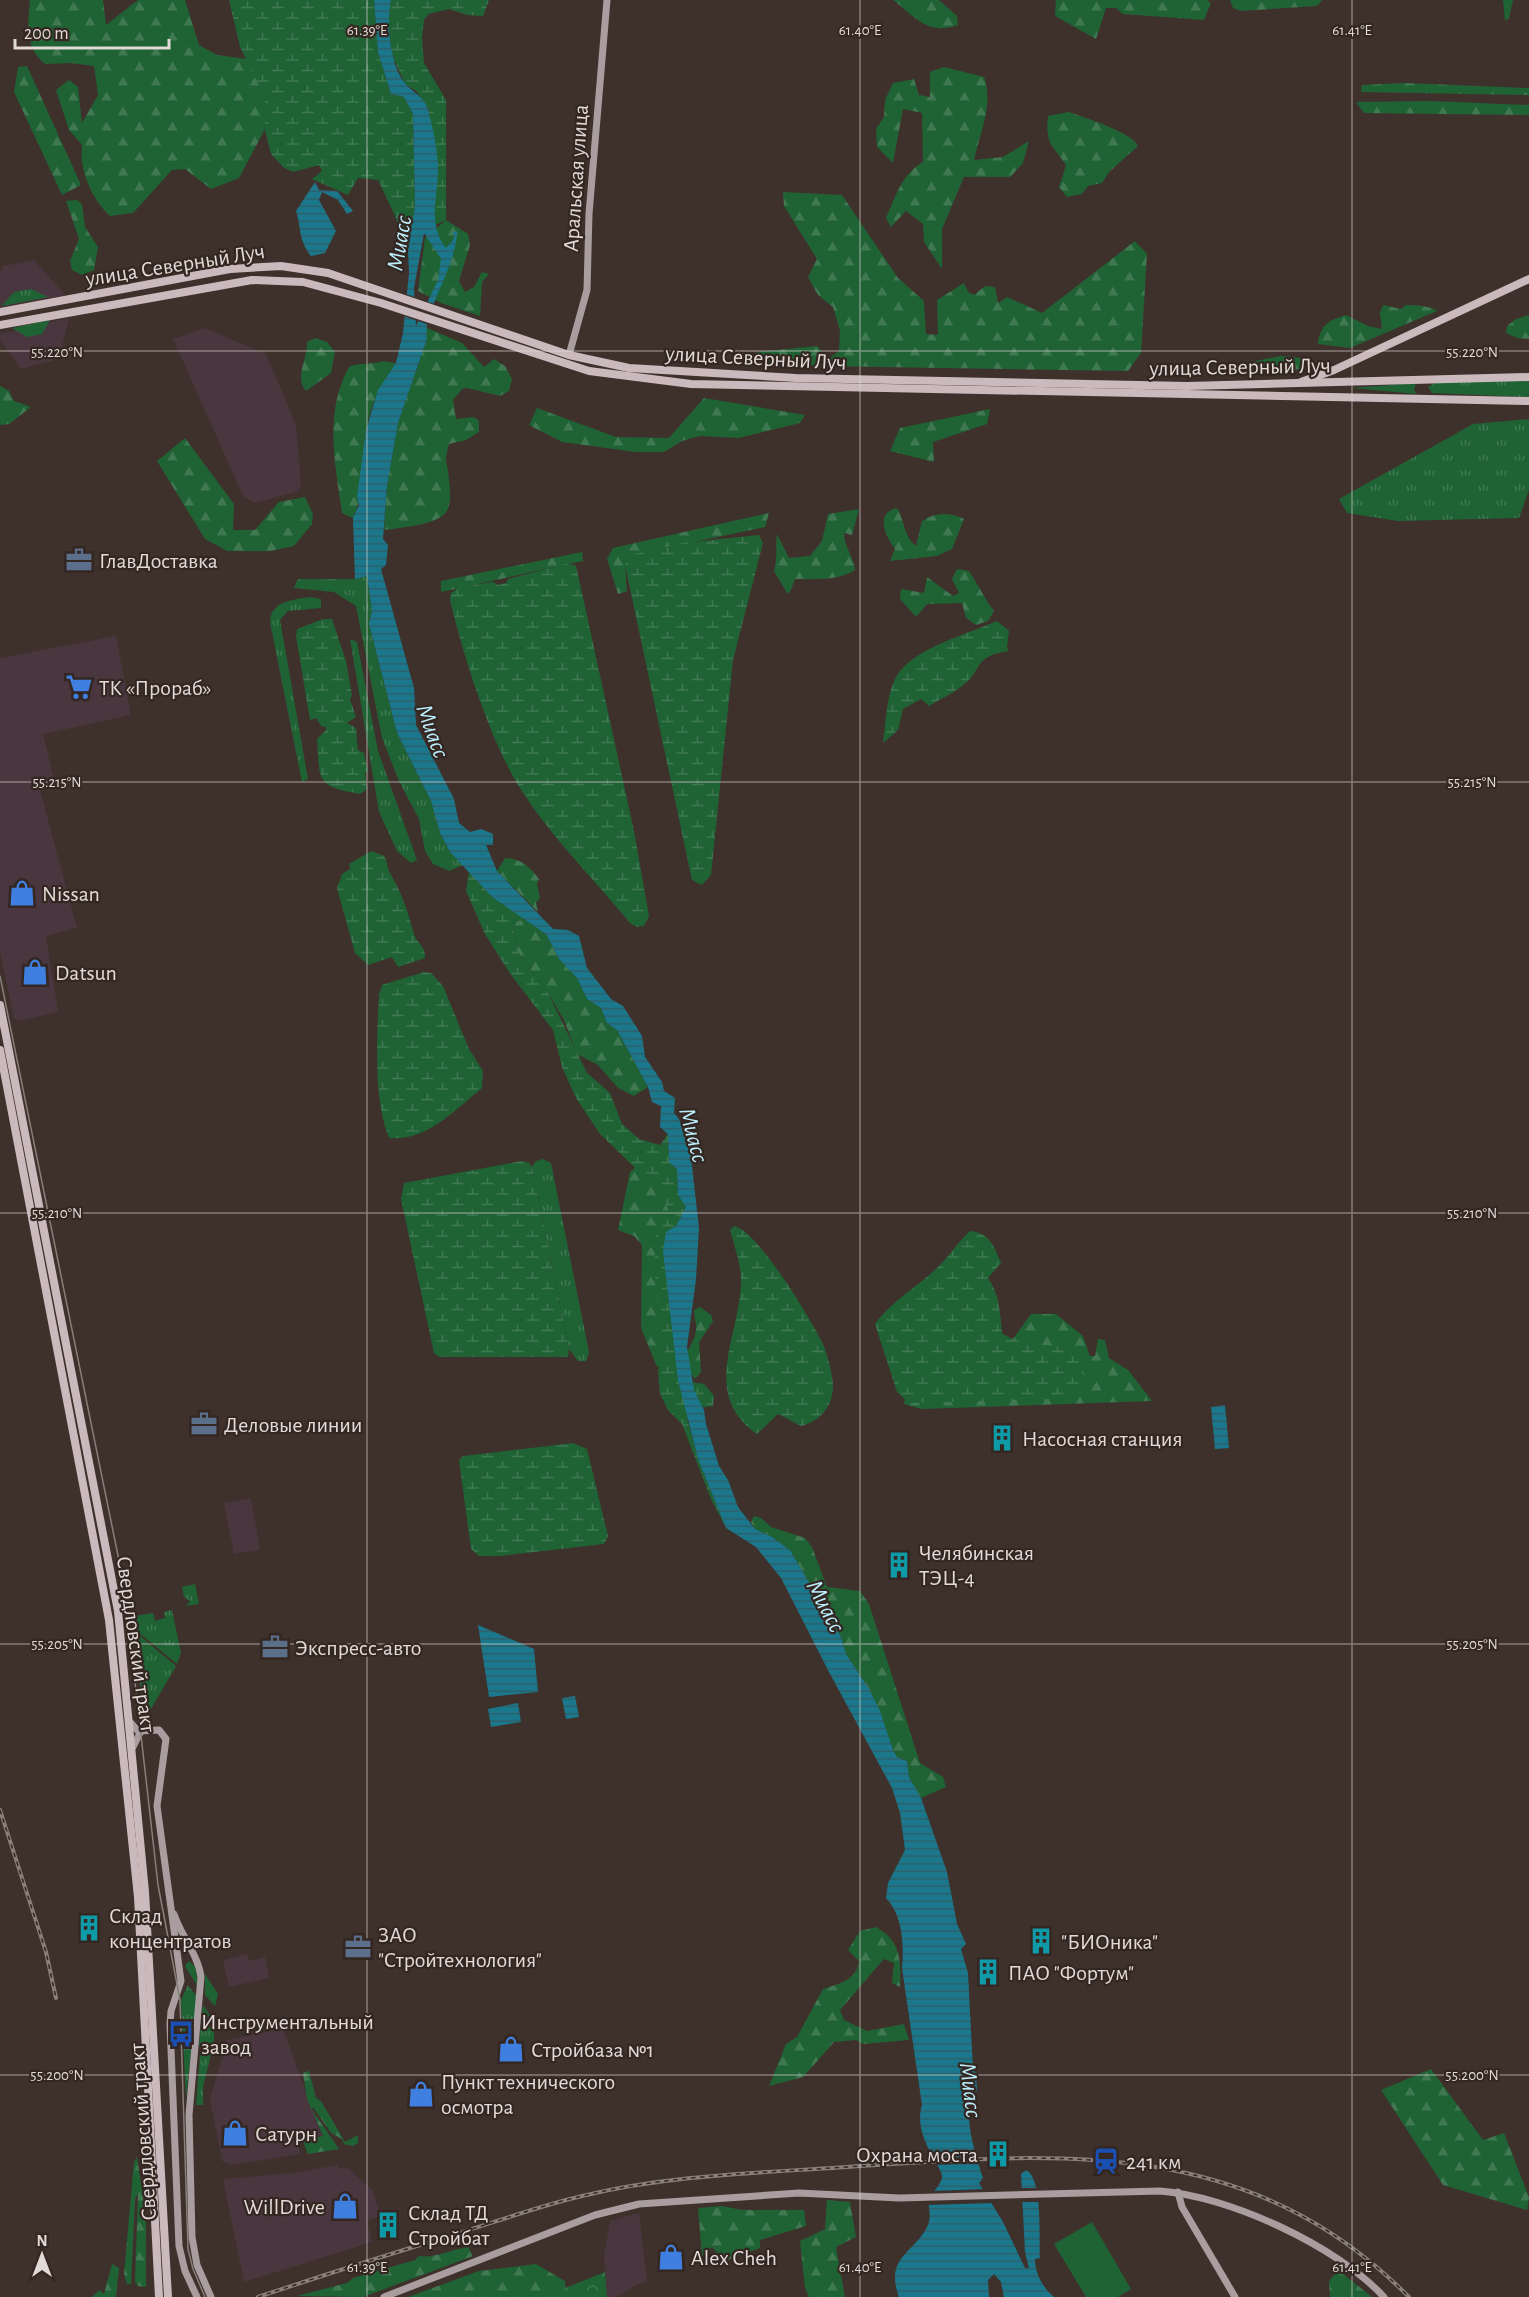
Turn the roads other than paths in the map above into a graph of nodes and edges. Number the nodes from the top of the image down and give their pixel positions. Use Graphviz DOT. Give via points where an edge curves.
graph roads {
  1 [pos="608,0"];
  2 [pos="1529,279"];
  3 [pos="0,312"];
  4 [pos="0,325"];
  5 [pos="569,355"];
  6 [pos="1529,377"];
  7 [pos="1426,380"];
  8 [pos="1294,384"];
  9 [pos="1426,398"];
  10 [pos="1529,401"];
  11 [pos="0,1005"];
  12 [pos="0,1050"];
  13 [pos="123,1655"];
  14 [pos="113,1656"];
  15 [pos="131,1723"];
  16 [pos="141,1731"];
  17 [pos="133,1747"];
  18 [pos="169,1899"];
  19 [pos="1178,2192"];
  20 [pos="159,2297"];
  21 [pos="168,2297"];
  22 [pos="197,2297"];
  23 [pos="211,2297"];
  24 [pos="384,2297"];
  25 [pos="1235,2297"];
  26 [pos="1384,2297"];
  1 -- 5 [label="main road, Аральская улица" via="589,214 587,290"];
  2 -- 8 [label="main road" via="1334,370"];
  3 -- 5 [label="main road, улица Северный Луч" via="230,269 281,266 328,273"];
  4 -- 9 [label="main road, улица Северный Луч" via="276,279 303,282 381,303 589,371 691,384"];
  5 -- 8 [label="main road, улица Северный Луч" via="629,368 796,378 1187,386"];
  6 -- 7 [label="main road, улица Северный Луч"];
  7 -- 8 [label="main road, улица Северный Луч"];
  7 -- 9 [label="main road" via="1419,387"];
  9 -- 10 [label="main road, улица Северный Луч"];
  11 -- 13 [label="main road, Свердловский тракт" via="114,1588"];
  12 -- 14 [label="main road, Свердловский тракт" via="101,1571"];
  13 -- 14 [label="main road"];
  13 -- 15 [label="main road, Свердловский тракт"];
  14 -- 20 [label="main road, Свердловский тракт" via="138,1897"];
  15 -- 16 [label="main road"];
  15 -- 17 [label="main road, Свердловский тракт"];
  16 -- 17 [label="main road"];
  16 -- 18 [label="main road" via="159,1730 165,1736 158,1806"];
  17 -- 21 [label="main road, Свердловский тракт"];
  18 -- 22 [label="main road" via="182,1982 171,2011 181,2259"];
  18 -- 23 [label="main road" via="201,1977 189,2115 193,2246"];
  19 -- 24 [label="main road" via="899,2198 810,2193 639,2204 595,2215"];
  19 -- 25 [label="main road" via="1182,2207"];
  19 -- 26 [label="main road" via="1232,2207 1310,2243 1354,2270"];
}
